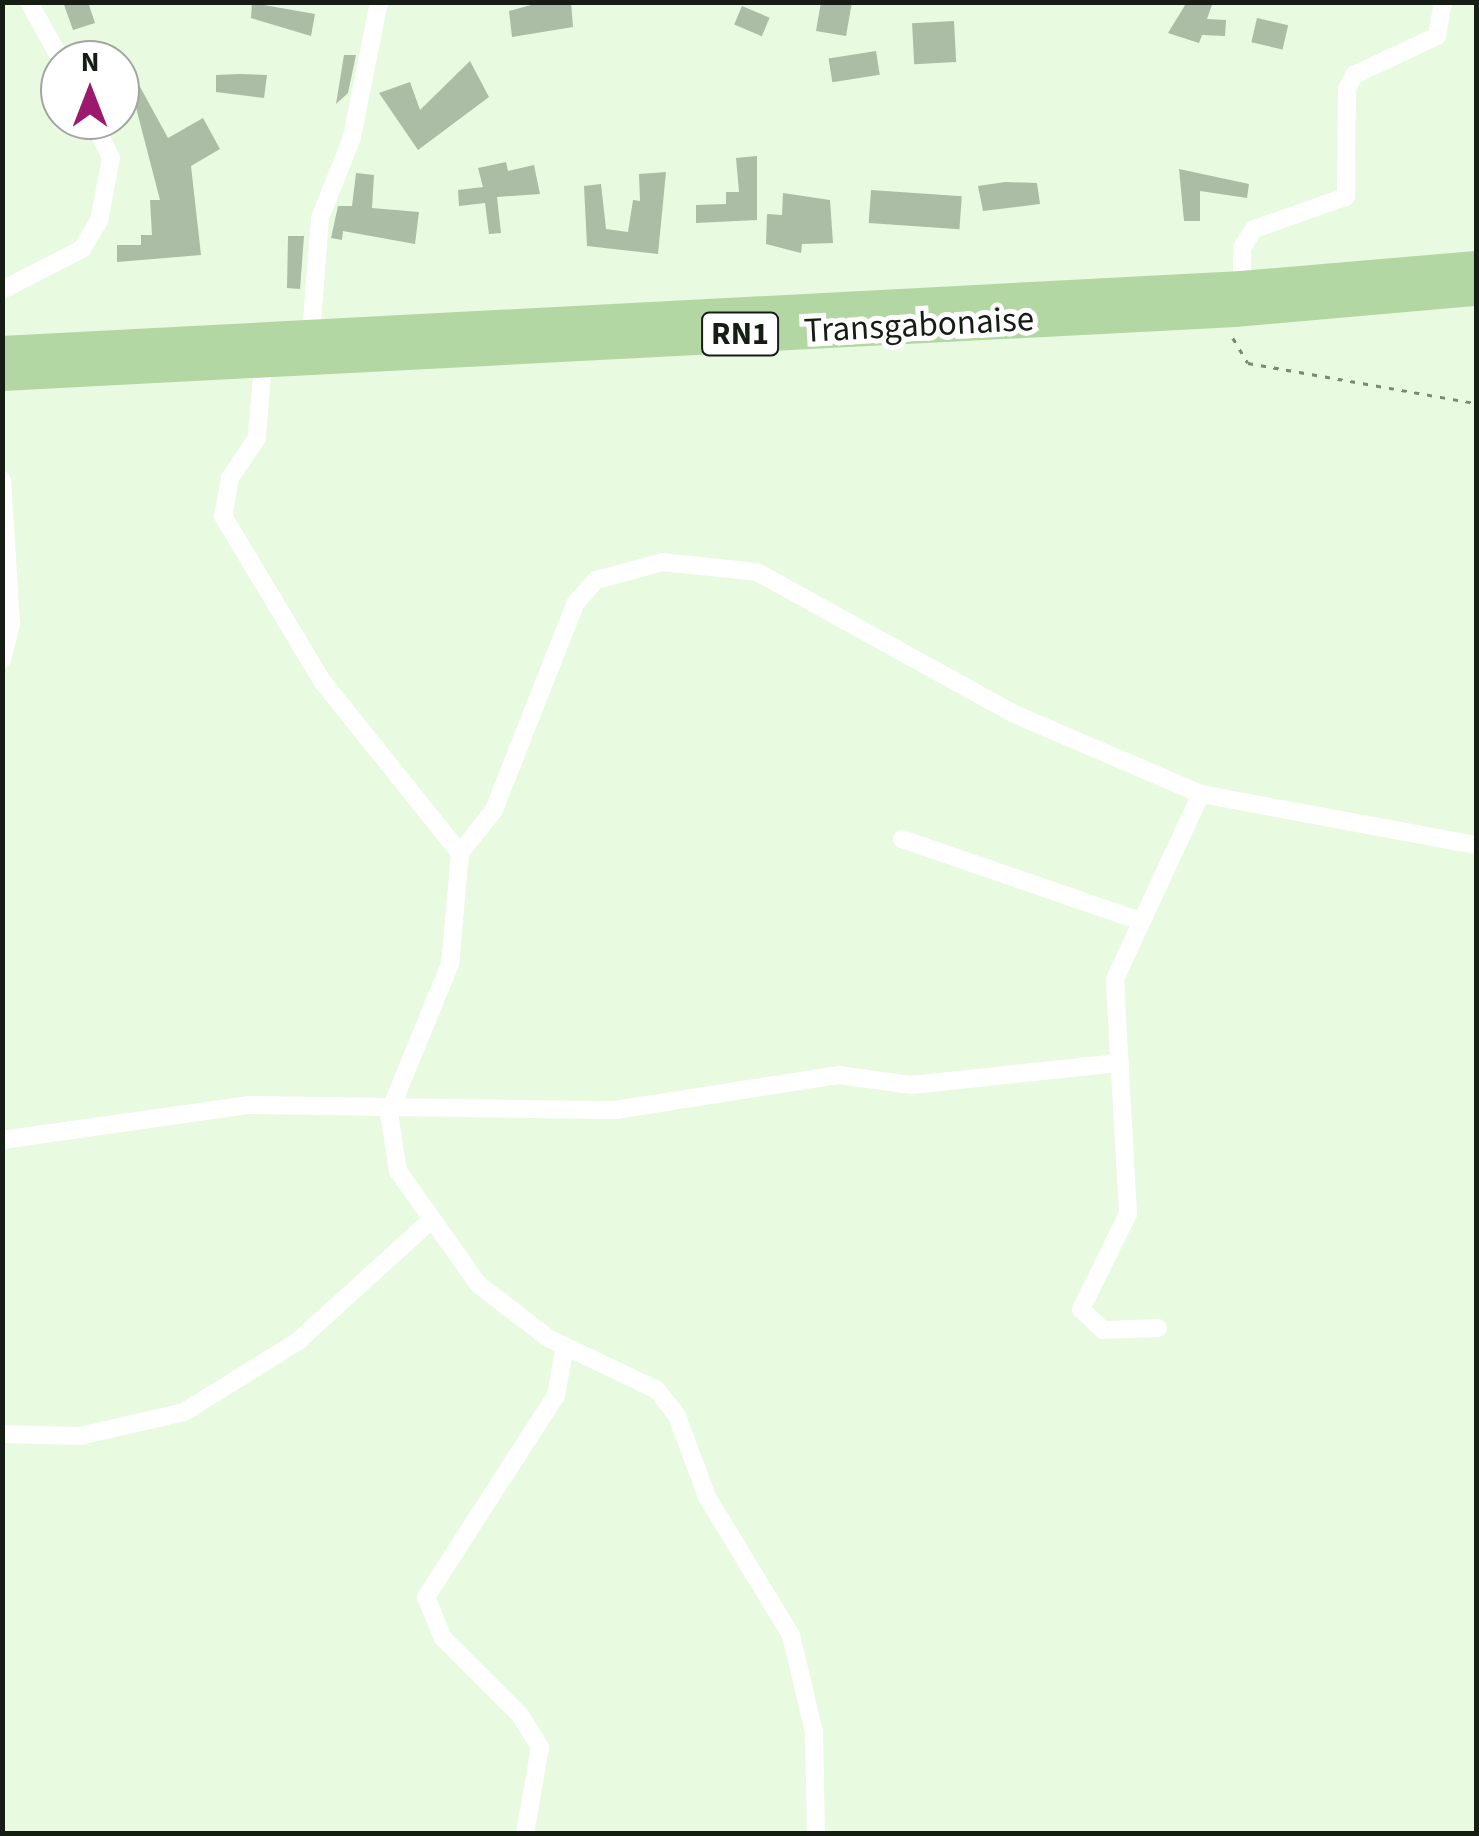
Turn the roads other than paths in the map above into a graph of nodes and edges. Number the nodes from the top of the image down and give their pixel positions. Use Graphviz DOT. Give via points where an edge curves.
graph roads {
  1 [pos="30,2"];
  2 [pos="379,2"];
  3 [pos="1443,2"];
  4 [pos="50,40"];
  5 [pos="102,140"];
  6 [pos="1476,266"];
  7 [pos="2,290"];
  8 [pos="1476,291"];
  9 [pos="1239,299"];
  10 [pos="311,333"];
  11 [pos="2,351"];
  12 [pos="263,361"];
  13 [pos="2,376"];
  14 [pos="2,480"];
  15 [pos="2,659"];
  16 [pos="1201,794"];
  17 [pos="902,839"];
  18 [pos="1476,845"];
  19 [pos="460,853"];
  20 [pos="1137,920"];
  21 [pos="1118,1062"];
  22 [pos="389,1112"];
  23 [pos="2,1140"];
  24 [pos="428,1223"];
  25 [pos="1158,1328"];
  26 [pos="564,1346"];
  27 [pos="2,1434"];
  28 [pos="526,1834"];
  29 [pos="816,1834"];
  1 -- 4 [label="street"];
  2 -- 10 [label="street" via="352,136 320,218"];
  3 -- 9 [label="street" via="1437,36 1354,76 1346,197 1254,229 1242,248"];
  5 -- 7 [label="street" via="111,158 100,221 82,249"];
  6 -- 9 [label="highway, Transgabonaise / RN1"];
  8 -- 9 [label="highway, Transgabonaise / RN1"];
  9 -- 10 [label="highway, Transgabonaise / RN1"];
  9 -- 12 [label="highway, Transgabonaise / RN1"];
  10 -- 11 [label="highway, Transgabonaise / RN1"];
  12 -- 13 [label="highway, Transgabonaise / RN1"];
  12 -- 19 [label="street" via="258,438 230,478 223,516 322,681 386,770"];
  14 -- 15 [label="street" via="11,624"];
  16 -- 18 [label="street"];
  16 -- 19 [label="street" via="1012,713 757,572 664,562 596,580 575,604 494,810"];
  16 -- 20 [label="street"];
  17 -- 20 [label="street"];
  19 -- 22 [label="street" via="450,964"];
  20 -- 21 [label="street" via="1116,979"];
  21 -- 22 [label="street" via="912,1085 838,1075 615,1110"];
  21 -- 25 [label="street" via="1128,1214 1081,1310 1120,1334"];
  22 -- 23 [label="street" via="248,1105"];
  22 -- 24 [label="street" via="398,1171"];
  24 -- 26 [label="street" via="478,1284"];
  24 -- 27 [label="street" via="297,1342 184,1412 108,1432"];
  26 -- 28 [label="street" via="556,1394 426,1597 443,1638 519,1714 540,1747"];
  26 -- 29 [label="street" via="657,1390 677,1416 707,1497 791,1635 814,1732"];
}
